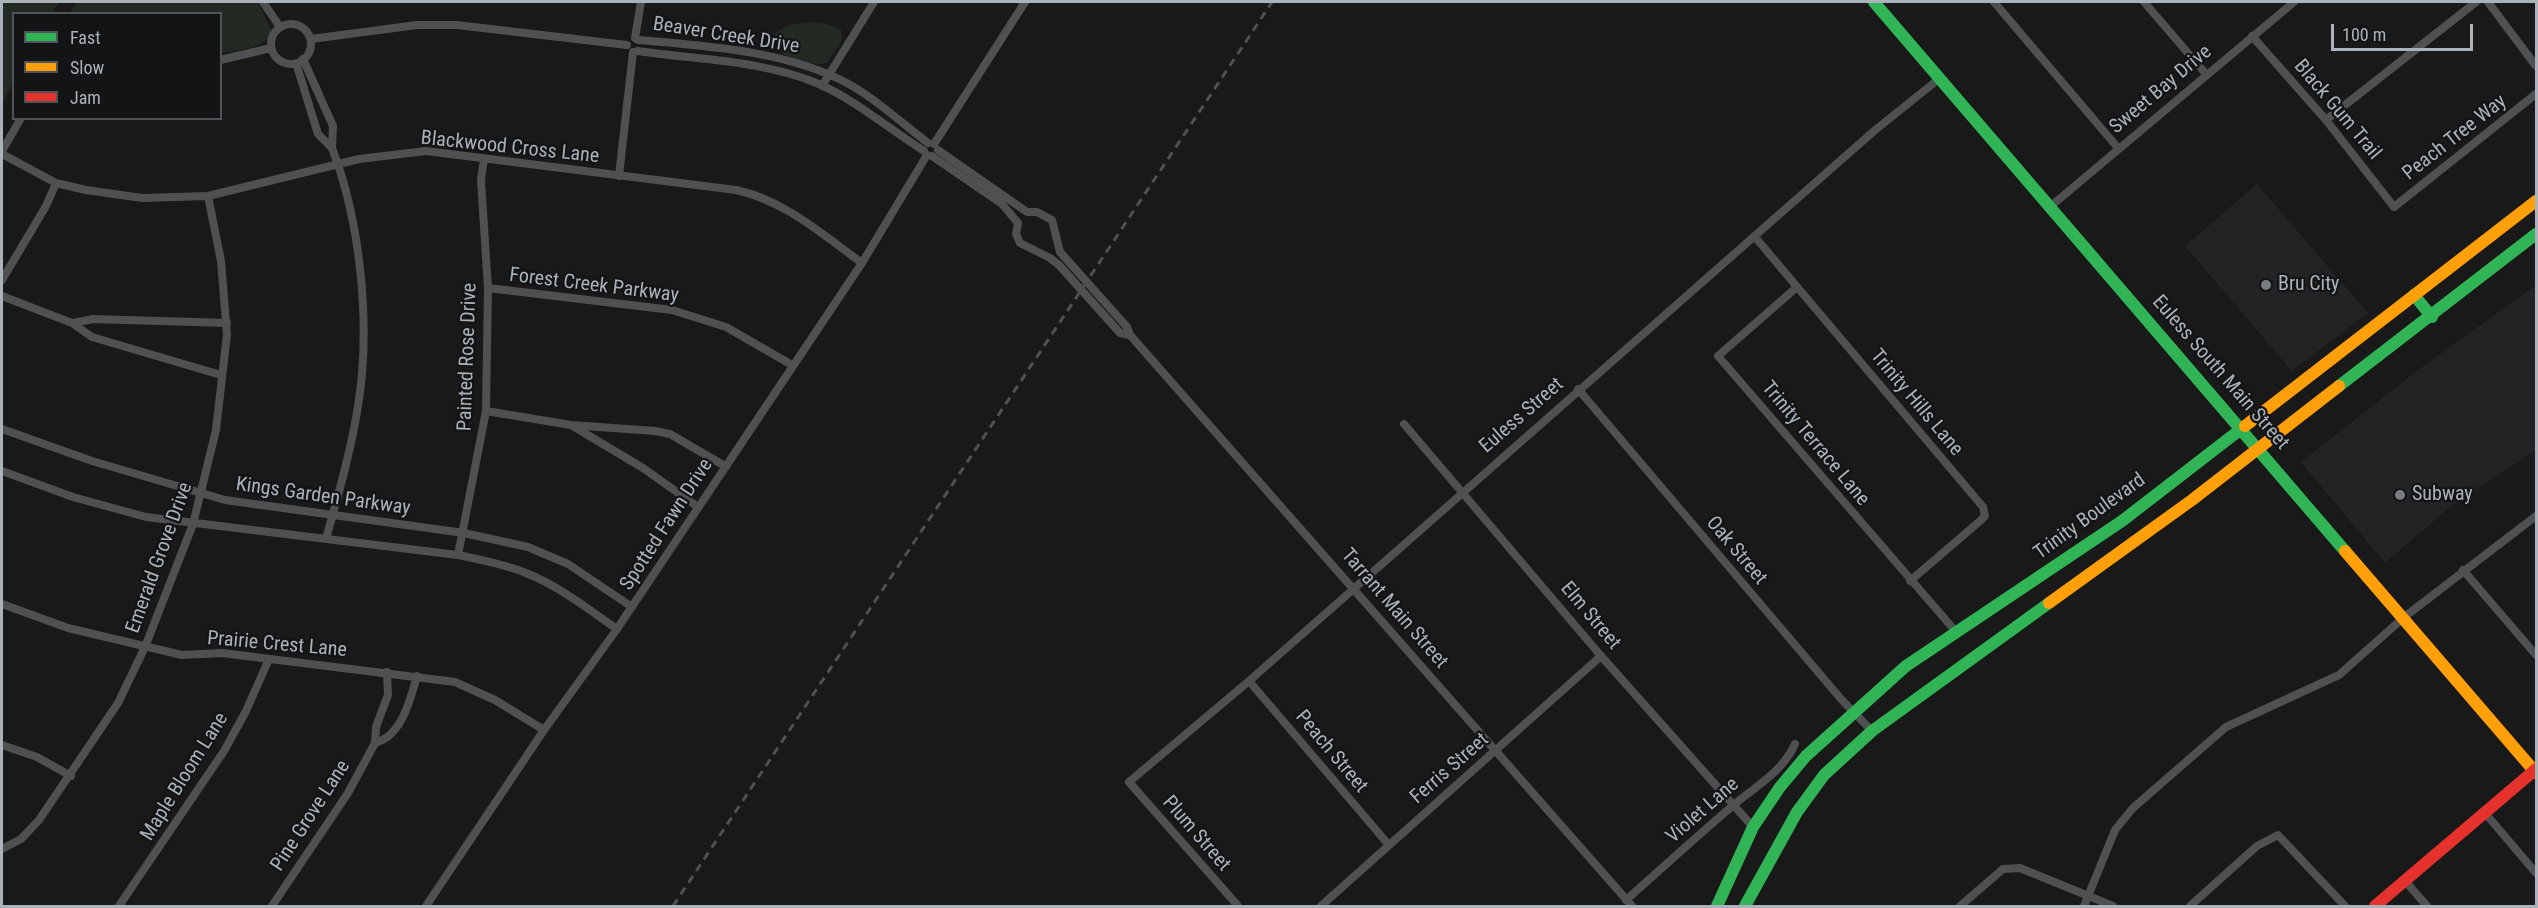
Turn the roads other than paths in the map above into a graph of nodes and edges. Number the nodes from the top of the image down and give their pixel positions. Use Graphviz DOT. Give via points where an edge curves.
graph roads {
  1 [pos="264,2"];
  2 [pos="641,2"];
  3 [pos="874,2"];
  4 [pos="1025,2"];
  5 [pos="1874,2"];
  6 [pos="1994,2"];
  7 [pos="2144,2"];
  8 [pos="2294,2"];
  9 [pos="2475,2"];
  10 [pos="2488,2"];
  11 [pos="280,27"];
  12 [pos="2252,36"];
  13 [pos="311,39"];
  14 [pos="637,39"];
  15 [pos="271,48"];
  16 [pos="633,49"];
  17 [pos="222,60"];
  18 [pos="299,61"];
  19 [pos="2536,66"];
  20 [pos="2206,74"];
  21 [pos="828,75"];
  22 [pos="1940,78"];
  23 [pos="822,86"];
  24 [pos="2536,94"];
  25 [pos="20,120"];
  26 [pos="2326,120"];
  27 [pos="2118,147"];
  28 [pos="332,148"];
  29 [pos="931,150"];
  30 [pos="2,153"];
  31 [pos="484,159"];
  32 [pos="338,164"];
  33 [pos="619,176"];
  34 [pos="56,183"];
  35 [pos="208,196"];
  36 [pos="2536,201"];
  37 [pos="2051,206"];
  38 [pos="2394,207"];
  39 [pos="1027,212"];
  40 [pos="1018,223"];
  41 [pos="2536,234"];
  42 [pos="1755,237"];
  43 [pos="862,263"];
  44 [pos="2,280"];
  45 [pos="1797,287"];
  46 [pos="488,288"];
  47 [pos="1088,291"];
  48 [pos="2414,295"];
  49 [pos="2,296"];
  50 [pos="2432,317"];
  51 [pos="73,323"];
  52 [pos="226,323"];
  53 [pos="792,365"];
  54 [pos="221,375"];
  55 [pos="1578,389"];
  56 [pos="486,411"];
  57 [pos="1404,424"];
  58 [pos="571,426"];
  59 [pos="2242,428"];
  60 [pos="2,429"];
  61 [pos="2259,449"];
  62 [pos="725,466"];
  63 [pos="2,471"];
  64 [pos="1462,490"];
  65 [pos="202,494"];
  66 [pos="698,507"];
  67 [pos="332,516"];
  68 [pos="2536,516"];
  69 [pos="193,524"];
  70 [pos="464,533"];
  71 [pos="326,539"];
  72 [pos="458,555"];
  73 [pos="2463,570"];
  74 [pos="1910,581"];
  75 [pos="1353,588"];
  76 [pos="2,604"];
  77 [pos="632,607"];
  78 [pos="2403,618"];
  79 [pos="617,629"];
  80 [pos="1957,633"];
  81 [pos="145,647"];
  82 [pos="2536,655"];
  83 [pos="1601,656"];
  84 [pos="268,659"];
  85 [pos="387,672"];
  86 [pos="417,676"];
  87 [pos="1249,681"];
  88 [pos="1853,713"];
  89 [pos="544,730"];
  90 [pos="1872,731"];
  91 [pos="375,743"];
  92 [pos="1795,744"];
  93 [pos="2,745"];
  94 [pos="1497,751"];
  95 [pos="2536,771"];
  96 [pos="71,776"];
  97 [pos="1129,782"];
  98 [pos="1732,806"];
  99 [pos="2485,813"];
  100 [pos="1753,827"];
  101 [pos="1388,844"];
  102 [pos="2,849"];
  103 [pos="2536,873"];
  104 [pos="2404,881"];
  105 [pos="2089,896"];
  106 [pos="1629,903"];
  107 [pos="119,906"];
  108 [pos="272,906"];
  109 [pos="426,906"];
  110 [pos="1238,906"];
  111 [pos="1320,906"];
  112 [pos="1717,906"];
  113 [pos="1745,906"];
  114 [pos="1960,906"];
  115 [pos="2084,906"];
  116 [pos="2113,906"];
  117 [pos="2190,906"];
  118 [pos="2345,906"];
  119 [pos="2375,906"];
  120 [pos="2427,906"];
  1 -- 11 [label="street"];
  2 -- 14 [label="street"];
  3 -- 21 [label="street"];
  4 -- 29 [label="street, Spotted Fawn Drive"];
  5 -- 22 [label="main road, Euless South Main Street"];
  6 -- 27 [label="street"];
  7 -- 20 [label="street"];
  8 -- 12 [label="street, Sweet Bay Drive"];
  9 -- 26 [label="street"];
  10 -- 19 [label="street"];
  11 -- 13 [label="street" via="301,26"];
  11 -- 15 [label="street" via="273,35"];
  12 -- 20 [label="street, Sweet Bay Drive"];
  12 -- 26 [label="street, Black Gum Trail"];
  13 -- 16 [label="street, Beaver Creek Drive" via="417,25 457,25"];
  13 -- 18 [label="street" via="310,50"];
  14 -- 16 [label="street"];
  14 -- 21 [label="street, Beaver Creek Drive" via="776,58"];
  15 -- 17 [label="street"];
  15 -- 18 [label="street" via="283,62"];
  16 -- 23 [label="street, Beaver Creek Drive" via="752,66"];
  16 -- 33 [label="street"];
  18 -- 28 [label="street" via="318,134"];
  18 -- 28 [label="street" via="333,126"];
  20 -- 27 [label="street, Sweet Bay Drive"];
  21 -- 23 [label="street"];
  21 -- 29 [label="street, Beaver Creek Drive" via="855,89"];
  22 -- 37 [label="main road, Euless South Main Street"];
  22 -- 42 [label="street, Euless Street"];
  23 -- 29 [label="street, Beaver Creek Drive"];
  24 -- 38 [label="street, Peach Tree Way"];
  25 -- 30 [label="street"];
  26 -- 38 [label="street, Black Gum Trail"];
  27 -- 37 [label="street, Sweet Bay Drive"];
  28 -- 32 [label="street"];
  29 -- 39 [label="street, Beaver Creek Drive"];
  29 -- 40 [label="street, Beaver Creek Drive" via="1002,204"];
  29 -- 43 [label="street, Spotted Fawn Drive"];
  30 -- 34 [label="street, Blackwood Cross Lane"];
  31 -- 32 [label="street, Blackwood Cross Lane" via="426,152"];
  31 -- 33 [label="street, Blackwood Cross Lane"];
  31 -- 46 [label="street, Painted Rose Drive" via="481,180"];
  32 -- 35 [label="street, Blackwood Cross Lane"];
  32 -- 67 [label="street" via="361,282 363,336 359,403 349,458"];
  33 -- 43 [label="street, Blackwood Cross Lane" via="759,195"];
  34 -- 35 [label="street, Blackwood Cross Lane" via="142,198"];
  34 -- 44 [label="street"];
  35 -- 52 [label="street, Emerald Grove Drive" via="221,261"];
  36 -- 48 [label="main road, Trinity Boulevard"];
  37 -- 59 [label="main road, Euless South Main Street"];
  39 -- 40 [label="street"];
  39 -- 47 [label="street, Beaver Creek Drive" via="1038,212 1052,220 1060,252"];
  40 -- 47 [label="street, Beaver Creek Drive" via="1016,234 1020,243 1050,258"];
  41 -- 50 [label="main road"];
  42 -- 45 [label="street, Trinity Hills Lane"];
  42 -- 55 [label="street, Euless Street"];
  43 -- 53 [label="street, Spotted Fawn Drive"];
  45 -- 74 [label="street, Trinity Hills Lane" via="1983,507 1985,516"];
  45 -- 74 [label="street, Trinity Terrace Lane" via="1718,356"];
  46 -- 53 [label="street, Forest Creek Parkway" via="672,310 726,327"];
  46 -- 56 [label="street, Painted Rose Drive"];
  47 -- 75 [label="street, Tarrant Main Street" via="1120,333 1130,335"];
  48 -- 50 [label="main road"];
  48 -- 59 [label="main road, Trinity Boulevard"];
  49 -- 51 [label="street"];
  50 -- 61 [label="main road"];
  51 -- 52 [label="street" via="93,319"];
  51 -- 54 [label="street" via="92,337"];
  52 -- 54 [label="street, Emerald Grove Drive" via="228,334"];
  53 -- 62 [label="street, Spotted Fawn Drive"];
  54 -- 65 [label="street, Emerald Grove Drive" via="216,430"];
  55 -- 64 [label="street, Euless Street"];
  55 -- 88 [label="street, Oak Street"];
  56 -- 58 [label="street"];
  56 -- 70 [label="street, Painted Rose Drive"];
  57 -- 64 [label="street, Elm Street"];
  58 -- 62 [label="street" via="670,434"];
  58 -- 66 [label="street" via="643,468"];
  59 -- 61 [label="main road, Euless South Main Street"];
  59 -- 80 [label="main road, Trinity Boulevard" via="2122,521"];
  60 -- 65 [label="street, Kings Garden Parkway"];
  61 -- 78 [label="main road, Euless South Main Street"];
  61 -- 90 [label="main road"];
  62 -- 66 [label="street, Spotted Fawn Drive"];
  63 -- 69 [label="street, Kings Garden Parkway" via="114,509"];
  64 -- 75 [label="street, Euless Street"];
  64 -- 83 [label="street, Elm Street"];
  65 -- 67 [label="street, Kings Garden Parkway"];
  65 -- 69 [label="street, Emerald Grove Drive"];
  66 -- 77 [label="street, Spotted Fawn Drive"];
  67 -- 70 [label="street, Kings Garden Parkway"];
  67 -- 71 [label="street"];
  68 -- 73 [label="street"];
  69 -- 71 [label="street, Kings Garden Parkway"];
  69 -- 81 [label="street, Emerald Grove Drive"];
  70 -- 72 [label="street, Painted Rose Drive"];
  70 -- 77 [label="street, Kings Garden Parkway" via="549,555"];
  71 -- 72 [label="street, Kings Garden Parkway"];
  72 -- 79 [label="street, Kings Garden Parkway" via="525,572 552,585"];
  73 -- 78 [label="street"];
  73 -- 82 [label="street"];
  74 -- 80 [label="street, Trinity Terrace Lane"];
  75 -- 87 [label="street, Euless Street"];
  75 -- 94 [label="street, Tarrant Main Street"];
  76 -- 81 [label="street, Prairie Crest Lane" via="68,628"];
  77 -- 79 [label="street, Spotted Fawn Drive"];
  78 -- 95 [label="main road, Euless South Main Street"];
  78 -- 105 [label="street" via="2339,675 2226,727 2133,808 2115,830"];
  79 -- 89 [label="street, Spotted Fawn Drive"];
  80 -- 88 [label="main road, Trinity Boulevard" via="1906,666"];
  81 -- 84 [label="street, Prairie Crest Lane" via="182,655 222,653"];
  81 -- 96 [label="street, Emerald Grove Drive" via="118,703"];
  83 -- 94 [label="street, Ferris Street"];
  83 -- 98 [label="street, Elm Street"];
  84 -- 85 [label="street, Prairie Crest Lane"];
  84 -- 107 [label="street, Maple Bloom Lane" via="224,751"];
  85 -- 86 [label="street, Prairie Crest Lane"];
  85 -- 91 [label="street, Pine Grove Lane" via="388,695 376,727"];
  86 -- 89 [label="street, Prairie Crest Lane" via="455,682 495,699"];
  86 -- 91 [label="street, Pine Grove Lane" via="398,725 386,740"];
  87 -- 97 [label="street, Euless Street"];
  87 -- 101 [label="street, Peach Street"];
  88 -- 90 [label="street, Oak Street"];
  88 -- 100 [label="main road, Trinity Boulevard" via="1806,756"];
  89 -- 109 [label="street, Spotted Fawn Drive"];
  90 -- 113 [label="main road" via="1817,784 1774,850"];
  91 -- 108 [label="street, Pine Grove Lane" via="348,793"];
  92 -- 98 [label="street, Violet Lane" via="1782,765"];
  93 -- 96 [label="street" via="37,757"];
  94 -- 101 [label="street, Ferris Street"];
  94 -- 106 [label="street, Tarrant Main Street"];
  95 -- 99 [label="main road"];
  96 -- 102 [label="street, Emerald Grove Drive" via="39,820 21,839"];
  97 -- 110 [label="street, Plum Street"];
  98 -- 100 [label="street, Elm Street"];
  98 -- 106 [label="street, Violet Lane"];
  99 -- 103 [label="street"];
  99 -- 104 [label="main road"];
  100 -- 112 [label="main road, Trinity Boulevard"];
  101 -- 111 [label="street, Ferris Street"];
  104 -- 119 [label="main road"];
  104 -- 120 [label="street"];
  105 -- 114 [label="street" via="2020,868 2003,869"];
  105 -- 115 [label="street"];
  105 -- 116 [label="street"];
  117 -- 118 [label="street" via="2257,846 2278,835"];
}
